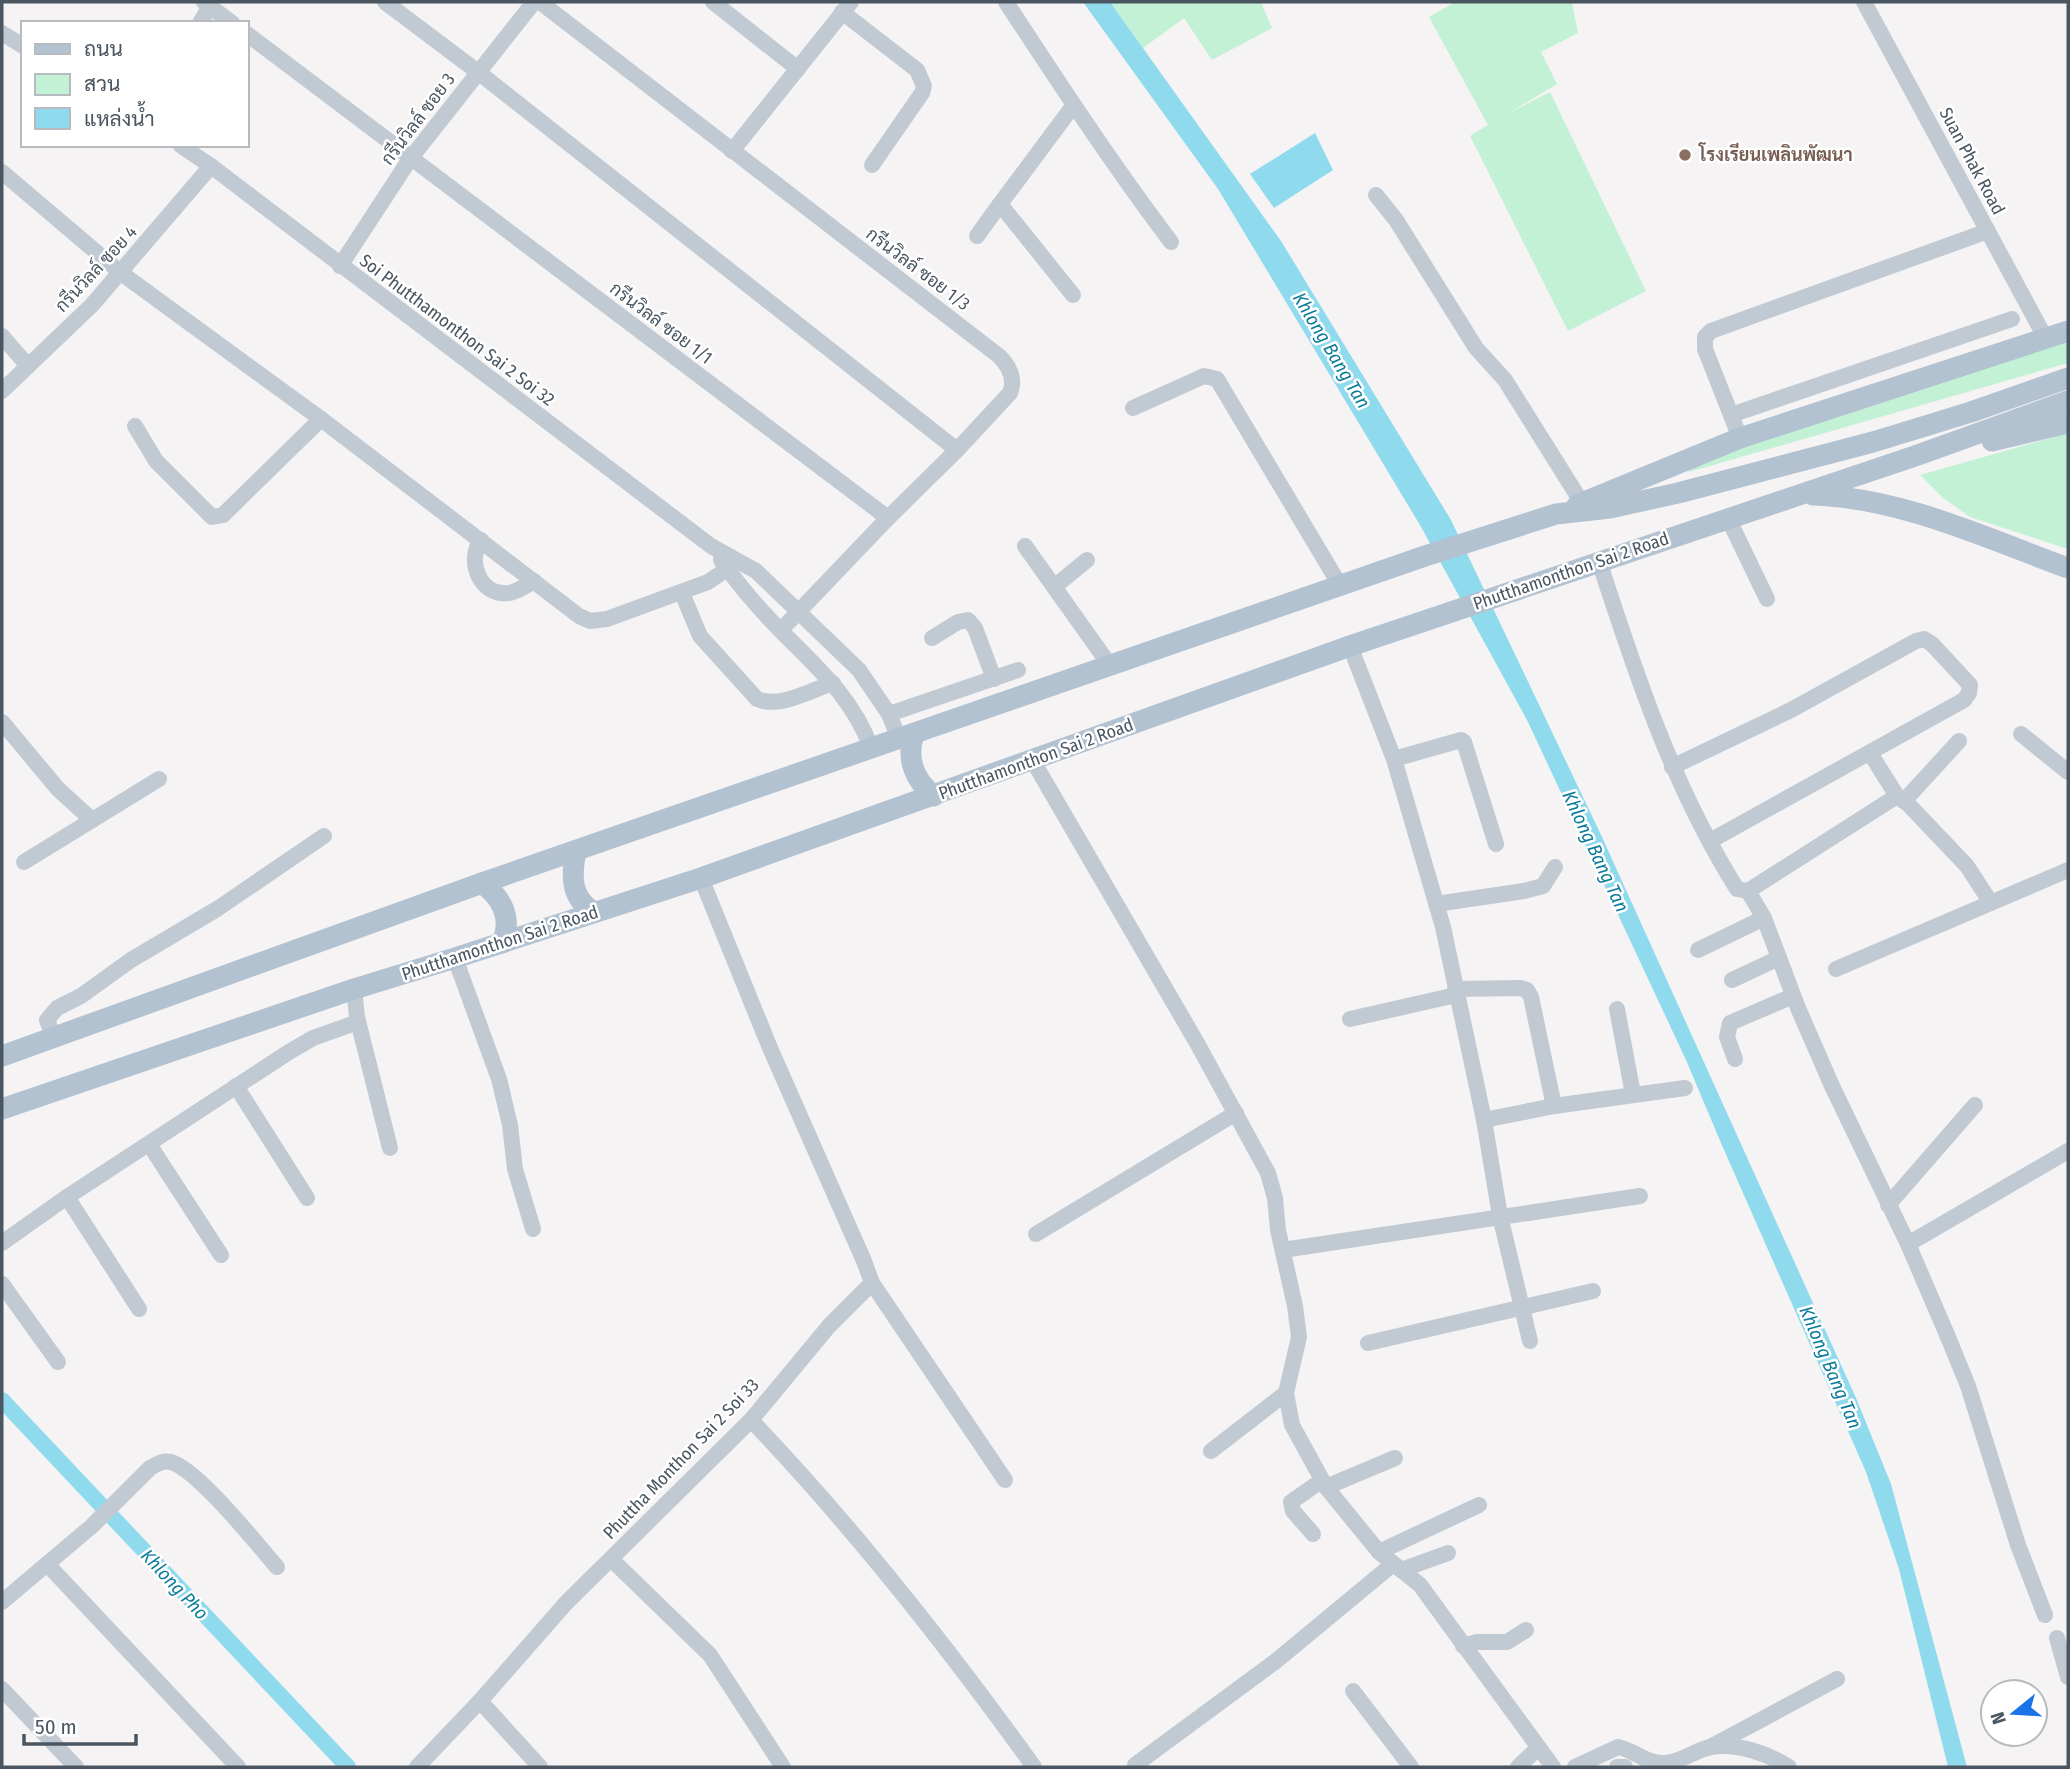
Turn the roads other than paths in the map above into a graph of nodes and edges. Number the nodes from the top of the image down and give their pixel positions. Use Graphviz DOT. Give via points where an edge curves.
graph roads {
  1 [pos="385,2"];
  2 [pos="534,2"];
  3 [pos="540,2"];
  4 [pos="713,2"];
  5 [pos="1006,2"];
  6 [pos="1864,2"];
  7 [pos="207,4"];
  8 [pos="847,7"];
  9 [pos="201,21"];
  10 [pos="229,21"];
  11 [pos="2,33"];
  12 [pos="248,35"];
  13 [pos="21,45"];
  14 [pos="798,69"];
  15 [pos="478,72"];
  16 [pos="1073,106"];
  17 [pos="183,147"];
  18 [pos="732,151"];
  19 [pos="410,159"];
  20 [pos="872,165"];
  21 [pos="211,166"];
  22 [pos="2,172"];
  23 [pos="1376,195"];
  24 [pos="1000,204"];
  25 [pos="1988,231"];
  26 [pos="977,236"];
  27 [pos="1171,242"];
  28 [pos="340,266"];
  29 [pos="121,273"];
  30 [pos="1073,295"];
  31 [pos="2012,319"];
  32 [pos="2068,331"];
  33 [pos="2,336"];
  34 [pos="2046,339"];
  35 [pos="27,366"];
  36 [pos="2068,378"];
  37 [pos="2,391"];
  38 [pos="2068,401"];
  39 [pos="1133,408"];
  40 [pos="1731,415"];
  41 [pos="321,419"];
  42 [pos="2068,423"];
  43 [pos="135,426"];
  44 [pos="1740,438"];
  45 [pos="957,450"];
  46 [pos="1915,456"];
  47 [pos="1798,495"];
  48 [pos="1582,503"];
  49 [pos="1556,514"];
  50 [pos="888,518"];
  51 [pos="1728,518"];
  52 [pos="481,540"];
  53 [pos="711,546"];
  54 [pos="1025,546"];
  55 [pos="1087,560"];
  56 [pos="1599,561"];
  57 [pos="2068,568"];
  58 [pos="727,569"];
  59 [pos="534,581"];
  60 [pos="1054,587"];
  61 [pos="1341,587"];
  62 [pos="682,593"];
  63 [pos="1767,599"];
  64 [pos="800,611"];
  65 [pos="781,631"];
  66 [pos="932,638"];
  67 [pos="1350,646"];
  68 [pos="1111,667"];
  69 [pos="1018,670"];
  70 [pos="993,679"];
  71 [pos="833,683"];
  72 [pos="889,714"];
  73 [pos="2,722"];
  74 [pos="2021,734"];
  75 [pos="906,736"];
  76 [pos="1959,741"];
  77 [pos="870,748"];
  78 [pos="1870,753"];
  79 [pos="1394,759"];
  80 [pos="1033,761"];
  81 [pos="1672,767"];
  82 [pos="2068,772"];
  83 [pos="159,779"];
  84 [pos="934,796"];
  85 [pos="1900,799"];
  86 [pos="92,820"];
  87 [pos="324,836"];
  88 [pos="1710,841"];
  89 [pos="1496,844"];
  90 [pos="576,851"];
  91 [pos="24,862"];
  92 [pos="1555,867"];
  93 [pos="2068,870"];
  94 [pos="701,878"];
  95 [pos="481,883"];
  96 [pos="1748,891"];
  97 [pos="1991,903"];
  98 [pos="1436,904"];
  99 [pos="594,912"];
  100 [pos="1763,918"];
  101 [pos="502,943"];
  102 [pos="1698,950"];
  103 [pos="455,958"];
  104 [pos="1779,958"];
  105 [pos="1836,969"];
  106 [pos="1732,980"];
  107 [pos="354,989"];
  108 [pos="1456,992"];
  109 [pos="1793,996"];
  110 [pos="1617,1009"];
  111 [pos="1350,1019"];
  112 [pos="358,1022"];
  113 [pos="54,1038"];
  114 [pos="2,1056"];
  115 [pos="1735,1059"];
  116 [pos="236,1086"];
  117 [pos="1685,1088"];
  118 [pos="1633,1094"];
  119 [pos="1975,1105"];
  120 [pos="1554,1106"];
  121 [pos="2,1110"];
  122 [pos="1236,1113"];
  123 [pos="1484,1120"];
  124 [pos="149,1144"];
  125 [pos="390,1148"];
  126 [pos="2068,1151"];
  127 [pos="1640,1196"];
  128 [pos="67,1197"];
  129 [pos="307,1198"];
  130 [pos="1888,1205"];
  131 [pos="1500,1216"];
  132 [pos="533,1229"];
  133 [pos="1035,1234"];
  134 [pos="2,1243"];
  135 [pos="1908,1244"];
  136 [pos="1283,1250"];
  137 [pos="221,1255"];
  138 [pos="872,1283"];
  139 [pos="2,1284"];
  140 [pos="1593,1291"];
  141 [pos="1522,1307"];
  142 [pos="139,1310"];
  143 [pos="1530,1341"];
  144 [pos="1368,1343"];
  145 [pos="58,1362"];
  146 [pos="1286,1393"];
  147 [pos="751,1420"];
  148 [pos="1211,1451"];
  149 [pos="1395,1458"];
  150 [pos="1005,1480"];
  151 [pos="1323,1484"];
  152 [pos="1479,1505"];
  153 [pos="1313,1534"];
  154 [pos="1379,1552"];
  155 [pos="1448,1553"];
  156 [pos="611,1559"];
  157 [pos="47,1564"];
  158 [pos="277,1567"];
  159 [pos="1397,1567"];
  160 [pos="2,1602"];
  161 [pos="2045,1615"];
  162 [pos="1526,1630"];
  163 [pos="2057,1638"];
  164 [pos="1463,1646"];
  165 [pos="2068,1677"];
  166 [pos="1837,1679"];
  167 [pos="2,1689"];
  168 [pos="1353,1691"];
  169 [pos="480,1701"];
  170 [pos="1710,1747"];
  171 [pos="1538,1748"];
  172 [pos="1135,1765"];
  173 [pos="76,1767"];
  174 [pos="238,1767"];
  175 [pos="417,1767"];
  176 [pos="540,1767"];
  177 [pos="783,1767"];
  178 [pos="1034,1767"];
  179 [pos="1411,1767"];
  180 [pos="1518,1767"];
  181 [pos="1553,1767"];
  182 [pos="1576,1767"];
  183 [pos="1618,1767"];
  184 [pos="1625,1767"];
  185 [pos="1789,1767"];
  1 -- 15 [label="street"];
  2 -- 15 [label="street, กรีนวิลล์ ซอย 3"];
  3 -- 18 [label="street, กรีนวิลล์ ซอย 1/3"];
  4 -- 14 [label="street"];
  5 -- 16 [label="street"];
  6 -- 25 [label="street, Suan Phak Road"];
  7 -- 9 [label="street"];
  7 -- 10 [label="street"];
  8 -- 14 [label="street"];
  8 -- 20 [label="street" via="917,70 924,86"];
  11 -- 13 [label="street"];
  12 -- 19 [label="street, กรีนวิลล์ ซอย 1/1"];
  14 -- 18 [label="street"];
  15 -- 19 [label="street, กรีนวิลล์ ซอย 3"];
  15 -- 45 [label="street"];
  16 -- 24 [label="street"];
  16 -- 27 [label="street"];
  17 -- 21 [label="street, Soi Phutthamonthon Sai 2 Soi 32"];
  18 -- 45 [label="street, กรีนวิลล์ ซอย 1/3" via="1004,361 1013,380 1010,393"];
  19 -- 28 [label="street, กรีนวิลล์ ซอย 3"];
  19 -- 50 [label="street, กรีนวิลล์ ซอย 1/1"];
  21 -- 28 [label="street, Soi Phutthamonthon Sai 2 Soi 32"];
  21 -- 29 [label="street, กรีนวิลล์ ซอย 4"];
  22 -- 29 [label="street"];
  23 -- 48 [label="street" via="1476,348 1505,380"];
  24 -- 26 [label="street"];
  24 -- 30 [label="street"];
  25 -- 34 [label="street, Suan Phak Road"];
  25 -- 40 [label="street" via="1711,331 1705,349"];
  28 -- 53 [label="street, Soi Phutthamonthon Sai 2 Soi 32"];
  29 -- 35 [label="street, กรีนวิลล์ ซอย 4"];
  29 -- 41 [label="street"];
  31 -- 40 [label="street"];
  32 -- 34 [label="main road"];
  33 -- 35 [label="street"];
  34 -- 44 [label="main road"];
  35 -- 37 [label="street, กรีนวิลล์ ซอย 4"];
  36 -- 49 [label="main road" via="1873,442 1664,496"];
  38 -- 46 [label="main road, Phutthamonthon Sai 2 Road"];
  39 -- 61 [label="street" via="1204,376 1217,379"];
  40 -- 44 [label="street"];
  41 -- 43 [label="street" via="217,517 156,461"];
  41 -- 52 [label="street"];
  42 -- 46 [label="main road"];
  44 -- 48 [label="main road"];
  45 -- 50 [label="street, กรีนวิลล์ ซอย 1/3"];
  46 -- 47 [label="main road, Phutthamonthon Sai 2 Road"];
  47 -- 51 [label="main road, Phutthamonthon Sai 2 Road"];
  47 -- 57 [label="main road" via="1877,502"];
  48 -- 49 [label="main road"];
  49 -- 61 [label="main road"];
  50 -- 64 [label="street, กรีนวิลล์ ซอย 1/3"];
  51 -- 56 [label="main road, Phutthamonthon Sai 2 Road"];
  51 -- 63 [label="street"];
  52 -- 59 [label="street"];
  52 -- 59 [label="street" via="473,564 492,590 509,593"];
  53 -- 58 [label="street, Soi Phutthamonthon Sai 2 Soi 32"];
  53 -- 64 [label="street, Soi Phutthamonthon Sai 2 Soi 32" via="756,571"];
  54 -- 60 [label="street"];
  55 -- 60 [label="street"];
  56 -- 67 [label="main road, Phutthamonthon Sai 2 Road"];
  56 -- 81 [label="street" via="1634,672"];
  58 -- 62 [label="street"];
  58 -- 65 [label="street, Soi Phutthamonthon Sai 2 Soi 32"];
  59 -- 62 [label="street" via="590,621 607,620"];
  60 -- 68 [label="street"];
  61 -- 68 [label="main road"];
  62 -- 71 [label="street" via="700,636 757,699 781,701"];
  64 -- 65 [label="street, กรีนวิลล์ ซอย 1/3"];
  64 -- 72 [label="street, Soi Phutthamonthon Sai 2 Soi 32" via="859,670"];
  65 -- 71 [label="street, Soi Phutthamonthon Sai 2 Soi 32"];
  66 -- 70 [label="street" via="968,620"];
  67 -- 79 [label="street"];
  67 -- 80 [label="main road, Phutthamonthon Sai 2 Road"];
  68 -- 75 [label="main road"];
  69 -- 70 [label="street"];
  70 -- 72 [label="street"];
  71 -- 77 [label="street, Soi Phutthamonthon Sai 2 Soi 32" via="863,725"];
  72 -- 75 [label="street, Soi Phutthamonthon Sai 2 Soi 32"];
  73 -- 86 [label="street" via="58,789"];
  74 -- 82 [label="street"];
  75 -- 77 [label="main road"];
  75 -- 84 [label="main road" via="922,786"];
  76 -- 85 [label="street"];
  77 -- 90 [label="main road"];
  78 -- 81 [label="street" via="1969,693 1970,685 1924,639"];
  78 -- 85 [label="street"];
  78 -- 88 [label="street"];
  79 -- 89 [label="street" via="1464,742"];
  79 -- 98 [label="street"];
  80 -- 84 [label="main road, Phutthamonthon Sai 2 Road"];
  80 -- 122 [label="street"];
  81 -- 88 [label="street"];
  83 -- 86 [label="street"];
  84 -- 94 [label="main road, Phutthamonthon Sai 2 Road"];
  85 -- 96 [label="street"];
  85 -- 97 [label="street" via="1967,866"];
  86 -- 91 [label="street"];
  87 -- 113 [label="street" via="57,1008 47,1020"];
  88 -- 96 [label="street" via="1737,889"];
  90 -- 95 [label="main road"];
  90 -- 99 [label="main road" via="574,887"];
  92 -- 98 [label="street" via="1542,886"];
  93 -- 97 [label="street"];
  94 -- 99 [label="main road, Phutthamonthon Sai 2 Road"];
  94 -- 138 [label="street"];
  95 -- 101 [label="main road" via="505,911 507,929"];
  95 -- 113 [label="main road"];
  96 -- 100 [label="street"];
  97 -- 105 [label="street"];
  98 -- 108 [label="street"];
  99 -- 101 [label="main road, Phutthamonthon Sai 2 Road"];
  100 -- 102 [label="street"];
  100 -- 104 [label="street"];
  101 -- 103 [label="main road, Phutthamonthon Sai 2 Road"];
  103 -- 107 [label="main road, Phutthamonthon Sai 2 Road"];
  103 -- 132 [label="street" via="499,1079 515,1169"];
  104 -- 106 [label="street"];
  104 -- 109 [label="street"];
  107 -- 112 [label="street"];
  107 -- 121 [label="main road, Phutthamonthon Sai 2 Road"];
  108 -- 111 [label="street"];
  108 -- 120 [label="street" via="1528,990"];
  108 -- 123 [label="street"];
  109 -- 115 [label="street" via="1730,1023 1727,1037"];
  109 -- 130 [label="street"];
  110 -- 118 [label="street"];
  112 -- 116 [label="street" via="313,1038"];
  112 -- 125 [label="street"];
  113 -- 114 [label="main road"];
  116 -- 124 [label="street"];
  116 -- 129 [label="street"];
  117 -- 118 [label="street"];
  118 -- 120 [label="street"];
  119 -- 130 [label="street"];
  120 -- 123 [label="street"];
  122 -- 133 [label="street"];
  122 -- 136 [label="street" via="1268,1173"];
  123 -- 131 [label="street"];
  124 -- 128 [label="street"];
  124 -- 137 [label="street"];
  126 -- 135 [label="street"];
  127 -- 131 [label="street"];
  128 -- 134 [label="street"];
  128 -- 142 [label="street"];
  130 -- 135 [label="street"];
  131 -- 136 [label="street"];
  131 -- 141 [label="street"];
  135 -- 161 [label="street" via="1968,1386"];
  136 -- 146 [label="street" via="1299,1337"];
  138 -- 147 [label="street, Phuttha Monthon Sai 2 Soi 33" via="829,1326"];
  138 -- 150 [label="street"];
  139 -- 145 [label="street"];
  140 -- 141 [label="street"];
  141 -- 143 [label="street"];
  141 -- 144 [label="street"];
  146 -- 148 [label="street"];
  146 -- 151 [label="street" via="1292,1424"];
  147 -- 156 [label="street, Phuttha Monthon Sai 2 Soi 33"];
  147 -- 178 [label="street" via="867,1549"];
  149 -- 151 [label="street"];
  151 -- 153 [label="street" via="1291,1502"];
  151 -- 154 [label="street"];
  152 -- 154 [label="street"];
  154 -- 159 [label="street"];
  155 -- 159 [label="street"];
  156 -- 169 [label="street, Phuttha Monthon Sai 2 Soi 33" via="566,1602"];
  156 -- 177 [label="street" via="710,1655"];
  157 -- 158 [label="street" via="150,1468 172,1462 194,1477"];
  157 -- 160 [label="street"];
  157 -- 174 [label="street"];
  159 -- 164 [label="street" via="1420,1585"];
  159 -- 172 [label="street"];
  162 -- 164 [label="street" via="1507,1642"];
  163 -- 165 [label="street"];
  164 -- 171 [label="street"];
  166 -- 170 [label="street"];
  167 -- 173 [label="street"];
  168 -- 179 [label="street"];
  169 -- 175 [label="street, Phuttha Monthon Sai 2 Soi 33"];
  169 -- 176 [label="street"];
  170 -- 182 [label="street" via="1664,1763 1618,1748"];
  170 -- 185 [label="street" via="1758,1752"];
  171 -- 180 [label="street"];
  171 -- 181 [label="street"];
  183 -- 184 [label="street"];
}
